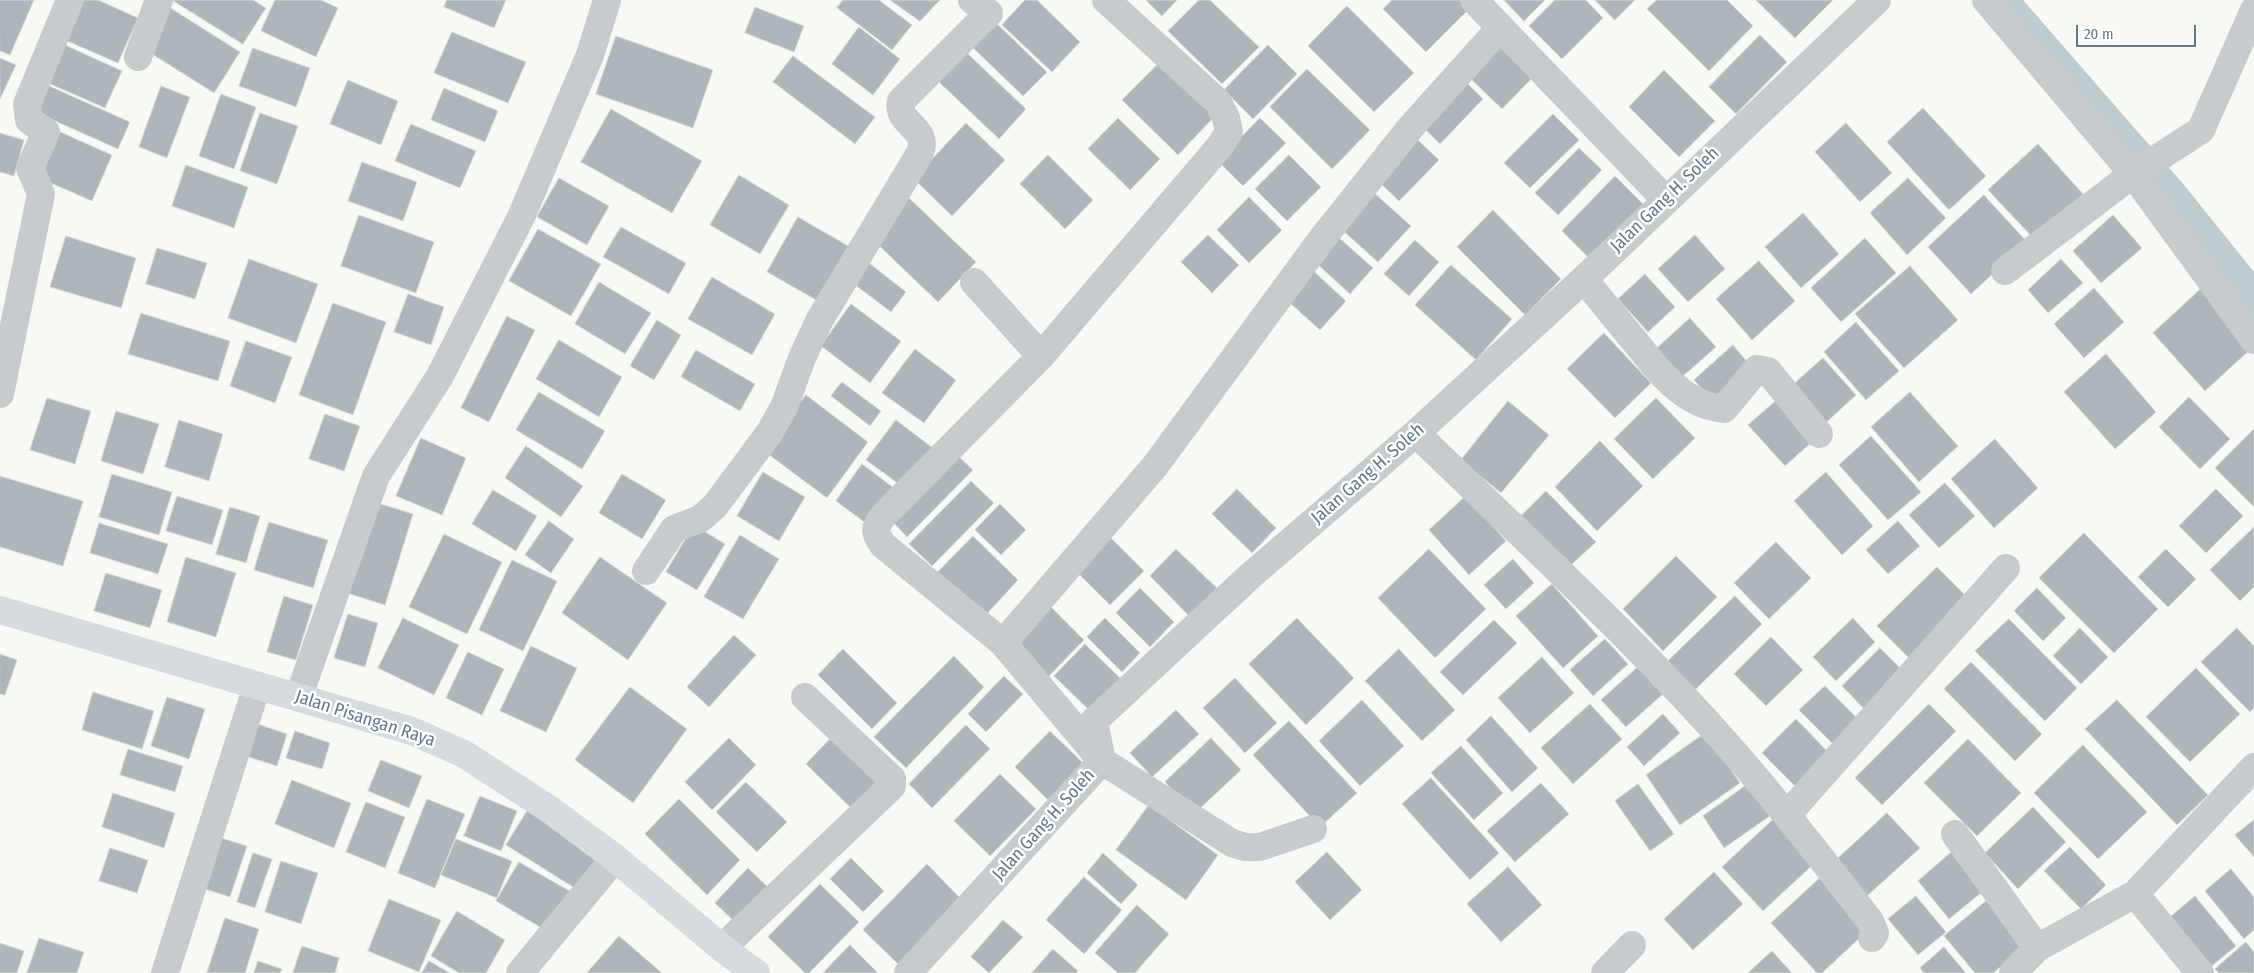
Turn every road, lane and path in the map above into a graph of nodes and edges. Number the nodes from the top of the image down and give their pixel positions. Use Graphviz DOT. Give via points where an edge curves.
graph roads {
  1 [pos="70,0"];
  2 [pos="159,0"];
  3 [pos="606,0"];
  4 [pos="1106,0"];
  5 [pos="1474,0"];
  6 [pos="1877,0"];
  7 [pos="1986,0"];
  8 [pos="987,4"];
  9 [pos="2254,10"];
  10 [pos="1500,28"];
  11 [pos="138,57"];
  12 [pos="2132,174"];
  13 [pos="1665,199"];
  14 [pos="2005,272"];
  15 [pos="1584,279"];
  16 [pos="974,282"];
  17 [pos="2254,340"];
  18 [pos="1041,356"];
  19 [pos="0,394"];
  20 [pos="1416,433"];
  21 [pos="1819,434"];
  22 [pos="2006,568"];
  23 [pos="646,571"];
  24 [pos="0,610"];
  25 [pos="1003,643"];
  26 [pos="257,686"];
  27 [pos="299,696"];
  28 [pos="805,696"];
  29 [pos="1102,761"];
  30 [pos="2254,767"];
  31 [pos="1787,815"];
  32 [pos="1313,829"];
  33 [pos="1955,834"];
  34 [pos="615,858"];
  35 [pos="2135,894"];
  36 [pos="1872,938"];
  37 [pos="1632,945"];
  38 [pos="722,948"];
  39 [pos="2037,948"];
  40 [pos="165,973"];
  41 [pos="520,973"];
  42 [pos="756,973"];
  43 [pos="908,973"];
  44 [pos="1605,973"];
  45 [pos="2013,973"];
  46 [pos="2200,973"];
  1 -- 19 [label="street" via="27,104 29,120 46,132 30,168 41,194"];
  2 -- 11 [label="street"];
  3 -- 27 [label="street" via="590,55 521,217 440,376 376,476"];
  4 -- 18 [label="street" via="1218,102 1229,132"];
  5 -- 10 [label="street"];
  6 -- 13 [label="street, Jalan Gang H. Soleh"];
  7 -- 12 [label="street"];
  8 -- 23 [label="street" via="901,100 902,113 922,138 920,153 819,321 784,408 770,432 707,513 700,519 680,524 667,536"];
  9 -- 12 [label="street" via="2201,130"];
  10 -- 13 [label="street"];
  10 -- 25 [label="street" via="1411,126 1321,240 1155,466"];
  12 -- 14 [label="street"];
  12 -- 17 [label="street"];
  13 -- 15 [label="street, Jalan Gang H. Soleh"];
  15 -- 20 [label="street, Jalan Gang H. Soleh"];
  15 -- 21 [label="street" via="1667,380 1692,400 1724,410 1757,369 1762,369 1768,371"];
  16 -- 18 [label="street"];
  18 -- 25 [label="street" via="876,526 875,534 884,545"];
  20 -- 29 [label="street, Jalan Gang H. Soleh" via="1249,577 1094,721"];
  20 -- 31 [label="street" via="1672,685"];
  22 -- 31 [label="street"];
  24 -- 26 [label="street, Jalan Pisangan Raya"];
  25 -- 29 [label="street"];
  26 -- 27 [label="street, Jalan Pisangan Raya"];
  26 -- 40 [label="street"];
  27 -- 34 [label="street, Jalan Pisangan Raya" via="412,730 464,754 549,809"];
  28 -- 38 [label="street" via="892,779 892,786"];
  29 -- 32 [label="street" via="1232,843 1260,848"];
  29 -- 43 [label="street, Jalan Gang H. Soleh"];
  30 -- 35 [label="street"];
  31 -- 36 [label="street" via="1870,921 1875,933"];
  33 -- 39 [label="street"];
  34 -- 38 [label="street, Jalan Pisangan Raya"];
  34 -- 41 [label="street"];
  35 -- 39 [label="street"];
  35 -- 46 [label="street"];
  37 -- 44 [label="street"];
  38 -- 42 [label="street, Jalan Pisangan Raya"];
  39 -- 45 [label="street"];
}
